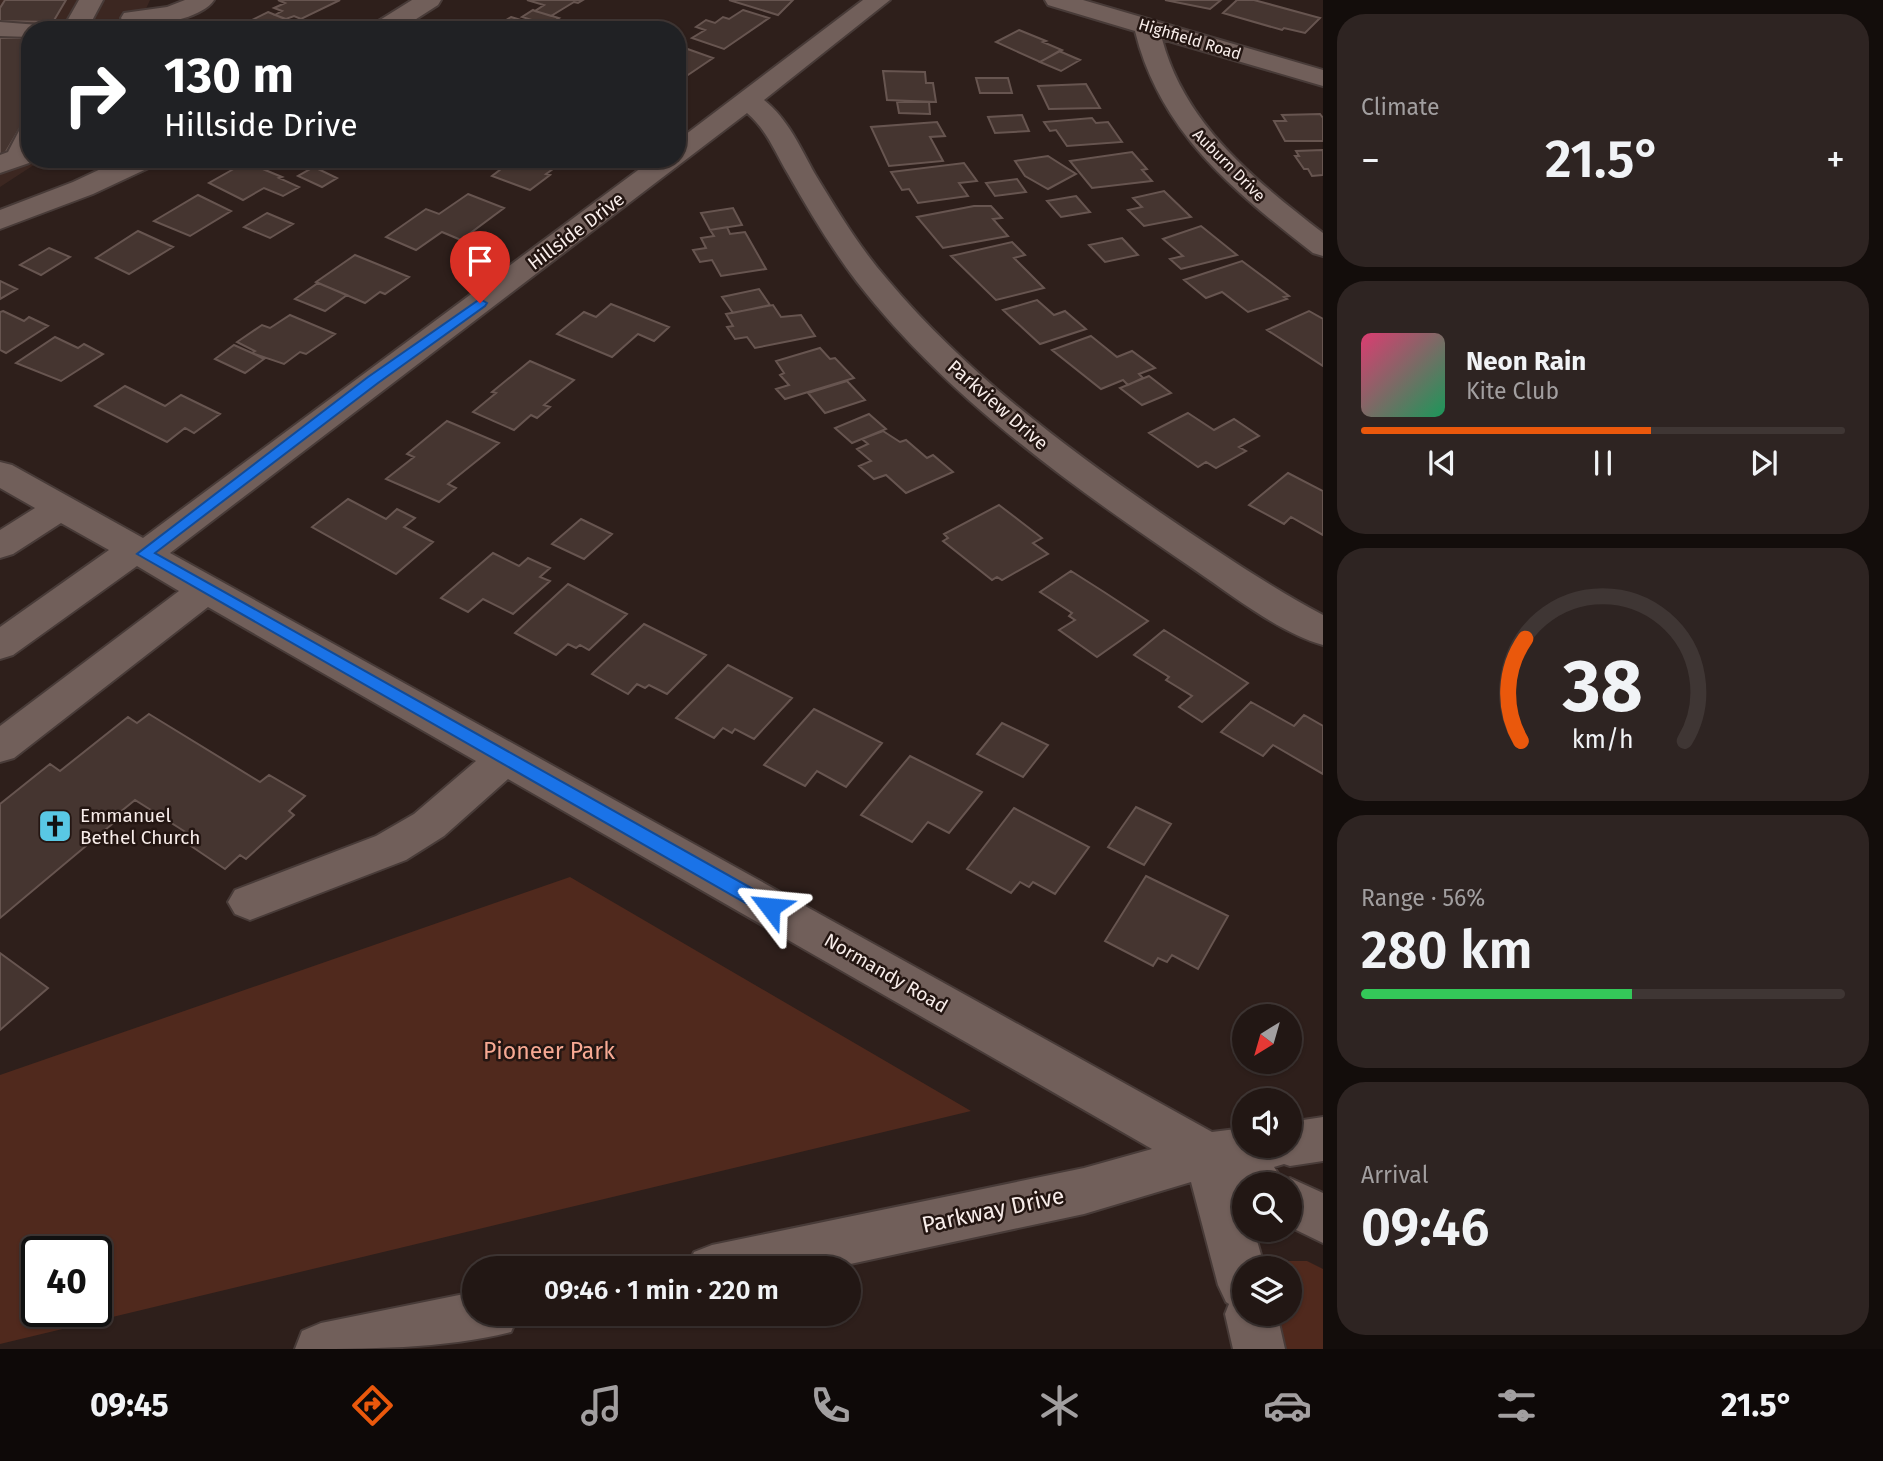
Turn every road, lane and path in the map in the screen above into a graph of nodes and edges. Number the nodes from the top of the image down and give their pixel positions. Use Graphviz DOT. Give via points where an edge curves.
graph roads {
  1 [pos="91,0"];
  2 [pos="202,0"];
  3 [pos="429,0"];
  4 [pos="878,0"];
  5 [pos="1057,0"];
  6 [pos="133,18"];
  7 [pos="79,21"];
  8 [pos="395,21"];
  9 [pos="1146,25"];
  10 [pos="0,29"];
  11 [pos="21,30"];
  12 [pos="1323,78"];
  13 [pos="749,102"];
  14 [pos="686,148"];
  15 [pos="21,153"];
  16 [pos="0,164"];
  17 [pos="126,168"];
  18 [pos="659,168"];
  19 [pos="0,220"];
  20 [pos="1323,247"];
  21 [pos="0,473"];
  22 [pos="61,507"];
  23 [pos="0,546"];
  24 [pos="140,551"];
  25 [pos="206,589"];
  26 [pos="1323,632"];
  27 [pos="0,646"];
  28 [pos="0,747"];
  29 [pos="506,758"];
  30 [pos="250,902"];
  31 [pos="1323,1139"];
  32 [pos="1302,1142"];
  33 [pos="1232,1152"];
  34 [pos="1208,1155"];
  35 [pos="1237,1172"];
  36 [pos="1302,1209"];
  37 [pos="1323,1220"];
  38 [pos="774,1256"];
  39 [pos="1236,1256"];
  40 [pos="462,1323"];
  41 [pos="1254,1326"];
  42 [pos="388,1343"];
  43 [pos="321,1349"];
  44 [pos="1259,1349"];
  1 -- 7 [label="street"];
  2 -- 6 [label="street" via="181,10"];
  3 -- 8 [label="street"];
  4 -- 13 [label="street"];
  5 -- 9 [label="street, Highfield Road"];
  9 -- 12 [label="street, Highfield Road"];
  9 -- 20 [label="street, Auburn Drive" via="1161,80 1187,124 1247,186"];
  10 -- 11 [label="street"];
  13 -- 14 [label="street"];
  13 -- 26 [label="street, Parkview Drive" via="769,116 872,281 916,333 974,387 1051,452 1139,515"];
  15 -- 16 [label="street"];
  17 -- 19 [label="street"];
  18 -- 24 [label="street, Hillside Drive"];
  21 -- 22 [label="street, Normandy Road"];
  22 -- 23 [label="street"];
  22 -- 24 [label="street, Normandy Road"];
  24 -- 25 [label="street, Normandy Road"];
  24 -- 27 [label="street, Hillside Drive"];
  25 -- 28 [label="street"];
  25 -- 29 [label="street, Normandy Road"];
  29 -- 30 [label="street" via="438,818 391,848"];
  29 -- 34 [label="street, Normandy Road"];
  31 -- 32 [label="street"];
  33 -- 34 [label="street, Parkway Drive"];
  34 -- 35 [label="street, Normandy Road"];
  34 -- 38 [label="street, Parkway Drive" via="1084,1191"];
  34 -- 39 [label="street"];
  36 -- 37 [label="street"];
  40 -- 42 [label="street"];
  41 -- 44 [label="street"];
  42 -- 43 [label="street"];
}
